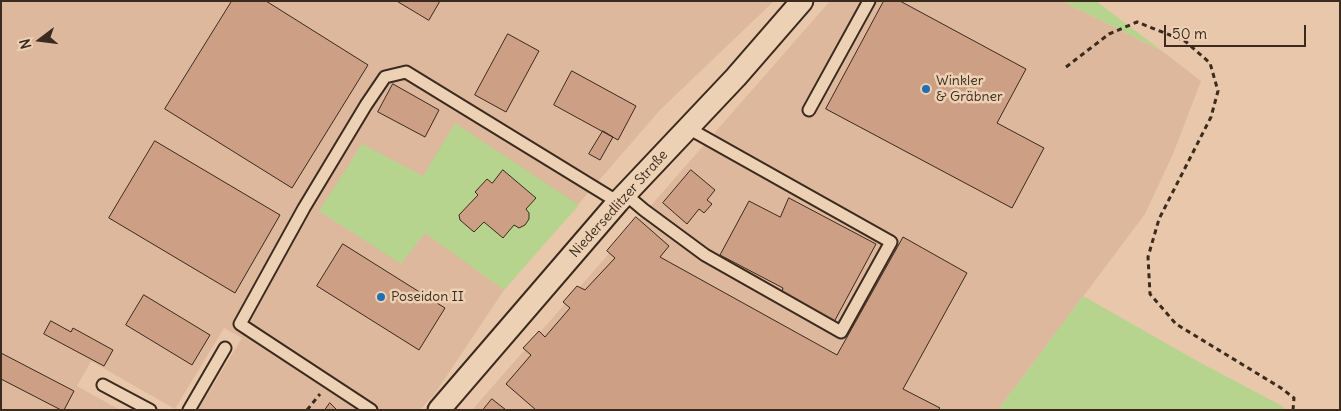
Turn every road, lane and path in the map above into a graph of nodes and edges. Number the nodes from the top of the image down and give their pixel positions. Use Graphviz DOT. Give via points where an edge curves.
graph roads {
  1 [pos="802,1"];
  2 [pos="869,1"];
  3 [pos="1066,67"];
  4 [pos="809,110"];
  5 [pos="688,128"];
  6 [pos="622,198"];
  7 [pos="225,348"];
  8 [pos="103,385"];
  9 [pos="150,410"];
  10 [pos="189,410"];
  11 [pos="371,410"];
  12 [pos="439,410"];
  13 [pos="1293,410"];
  1 -- 5 [label="street, Niedersedlitzer Straße"];
  2 -- 4 [label="lane"];
  3 -- 13 [label="path" via="1109,34 1136,22 1185,41 1210,63 1218,91 1211,117 1159,219 1148,257 1150,294 1176,324 1294,398"];
  5 -- 6 [label="street, Niedersedlitzer Straße"];
  5 -- 6 [label="lane" via="891,242 841,332 705,255 644,210"];
  6 -- 11 [label="lane" via="406,72 385,77 304,208 240,324"];
  6 -- 12 [label="street, Niedersedlitzer Straße"];
  7 -- 10 [label="lane"];
  8 -- 9 [label="lane"];
}
